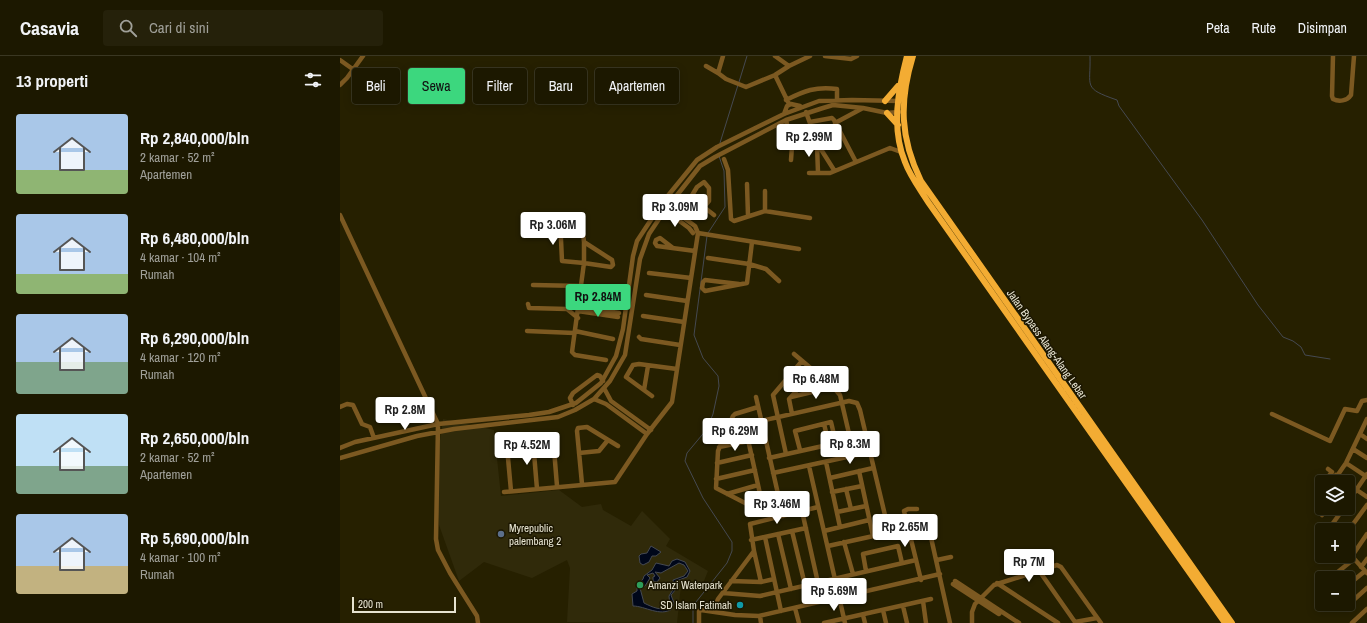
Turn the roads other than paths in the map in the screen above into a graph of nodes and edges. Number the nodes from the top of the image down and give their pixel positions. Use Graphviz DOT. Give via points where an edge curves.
graph roads {
  1 [pos="363,56"];
  2 [pos="723,56"];
  3 [pos="775,56"];
  4 [pos="810,56"];
  5 [pos="825,56"];
  6 [pos="857,56"];
  7 [pos="906,56"];
  8 [pos="912,56"];
  9 [pos="1333,56"];
  10 [pos="1354,56"];
  11 [pos="340,60"];
  12 [pos="706,66"];
  13 [pos="789,66"];
  14 [pos="355,68"];
  15 [pos="352,69"];
  16 [pos="352,72"];
  17 [pos="718,72"];
  18 [pos="775,75"];
  19 [pos="900,81"];
  20 [pos="340,86"];
  21 [pos="837,100"];
  22 [pos="884,101"];
  23 [pos="901,101"];
  24 [pos="788,102"];
  25 [pos="800,106"];
  26 [pos="863,108"];
  27 [pos="806,112"];
  28 [pos="885,112"];
  29 [pos="900,112"];
  30 [pos="784,114"];
  31 [pos="786,120"];
  32 [pos="810,122"];
  33 [pos="836,123"];
  34 [pos="898,125"];
  35 [pos="753,130"];
  36 [pos="746,133"];
  37 [pos="755,136"];
  38 [pos="749,139"];
  39 [pos="817,143"];
  40 [pos="729,149"];
  41 [pos="901,152"];
  42 [pos="718,155"];
  43 [pos="724,159"];
  44 [pos="791,160"];
  45 [pos="856,162"];
  46 [pos="834,170"];
  47 [pos="809,173"];
  48 [pos="818,173"];
  49 [pos="687,182"];
  50 [pos="747,184"];
  51 [pos="695,189"];
  52 [pos="765,191"];
  53 [pos="669,204"];
  54 [pos="703,208"];
  55 [pos="673,210"];
  56 [pos="765,211"];
  57 [pos="663,213"];
  58 [pos="670,214"];
  59 [pos="340,215"];
  60 [pos="714,215"];
  61 [pos="748,216"];
  62 [pos="810,218"];
  63 [pos="691,226"];
  64 [pos="693,233"];
  65 [pos="704,234"];
  66 [pos="584,242"];
  67 [pos="752,242"];
  68 [pos="673,248"];
  69 [pos="799,249"];
  70 [pos="695,251"];
  71 [pos="708,258"];
  72 [pos="584,263"];
  73 [pos="749,264"];
  74 [pos="648,273"];
  75 [pos="691,278"];
  76 [pos="779,281"];
  77 [pos="739,284"];
  78 [pos="533,285"];
  79 [pos="582,286"];
  80 [pos="616,291"];
  81 [pos="646,295"];
  82 [pos="580,301"];
  83 [pos="687,301"];
  84 [pos="528,304"];
  85 [pos="567,308"];
  86 [pos="579,309"];
  87 [pos="625,311"];
  88 [pos="618,315"];
  89 [pos="643,316"];
  90 [pos="578,318"];
  91 [pos="624,322"];
  92 [pos="684,322"];
  93 [pos="527,331"];
  94 [pos="575,332"];
  95 [pos="639,337"];
  96 [pos="613,339"];
  97 [pos="621,341"];
  98 [pos="628,342"];
  99 [pos="680,345"];
  100 [pos="794,354"];
  101 [pos="606,360"];
  102 [pos="802,361"];
  103 [pos="648,366"];
  104 [pos="677,370"];
  105 [pos="815,371"];
  106 [pos="603,381"];
  107 [pos="833,387"];
  108 [pos="604,388"];
  109 [pos="644,390"];
  110 [pos="607,395"];
  111 [pos="652,396"];
  112 [pos="756,397"];
  113 [pos="791,397"];
  114 [pos="594,399"];
  115 [pos="1367,400"];
  116 [pos="601,401"];
  117 [pos="842,402"];
  118 [pos="572,405"];
  119 [pos="340,407"];
  120 [pos="758,407"];
  121 [pos="792,414"];
  122 [pos="1272,414"];
  123 [pos="778,417"];
  124 [pos="1367,419"];
  125 [pos="761,422"];
  126 [pos="438,424"];
  127 [pos="824,424"];
  128 [pos="745,426"];
  129 [pos="726,430"];
  130 [pos="439,432"];
  131 [pos="649,432"];
  132 [pos="1360,434"];
  133 [pos="553,437"];
  134 [pos="374,438"];
  135 [pos="1367,439"];
  136 [pos="608,440"];
  137 [pos="850,440"];
  138 [pos="533,441"];
  139 [pos="748,441"];
  140 [pos="836,442"];
  141 [pos="829,444"];
  142 [pos="618,446"];
  143 [pos="340,448"];
  144 [pos="507,448"];
  145 [pos="719,448"];
  146 [pos="1353,449"];
  147 [pos="800,450"];
  148 [pos="870,452"];
  149 [pos="579,453"];
  150 [pos="786,454"];
  151 [pos="752,455"];
  152 [pos="854,455"];
  153 [pos="340,458"];
  154 [pos="769,458"];
  155 [pos="1367,458"];
  156 [pos="826,462"];
  157 [pos="717,463"];
  158 [pos="1346,464"];
  159 [pos="809,466"];
  160 [pos="873,468"];
  161 [pos="755,470"];
  162 [pos="859,471"];
  163 [pos="773,473"];
  164 [pos="1328,475"];
  165 [pos="1336,475"];
  166 [pos="1338,475"];
  167 [pos="1366,476"];
  168 [pos="830,478"];
  169 [pos="716,479"];
  170 [pos="582,484"];
  171 [pos="758,485"];
  172 [pos="557,486"];
  173 [pos="862,486"];
  174 [pos="537,489"];
  175 [pos="846,489"];
  176 [pos="1357,490"];
  177 [pos="511,491"];
  178 [pos="504,492"];
  179 [pos="832,492"];
  180 [pos="1355,493"];
  181 [pos="727,494"];
  182 [pos="1367,497"];
  183 [pos="1141,499"];
  184 [pos="779,500"];
  185 [pos="762,503"];
  186 [pos="1367,504"];
  187 [pos="866,506"];
  188 [pos="818,507"];
  189 [pos="851,509"];
  190 [pos="917,509"];
  191 [pos="802,511"];
  192 [pos="837,512"];
  193 [pos="783,516"];
  194 [pos="869,520"];
  195 [pos="1354,523"];
  196 [pos="840,527"];
  197 [pos="806,528"];
  198 [pos="908,528"];
  199 [pos="792,531"];
  200 [pos="824,531"];
  201 [pos="889,532"];
  202 [pos="778,534"];
  203 [pos="1367,534"];
  204 [pos="873,536"];
  205 [pos="765,537"];
  206 [pos="751,540"];
  207 [pos="844,542"];
  208 [pos="828,546"];
  209 [pos="1355,550"];
  210 [pos="754,551"];
  211 [pos="951,557"];
  212 [pos="916,560"];
  213 [pos="936,560"];
  214 [pos="1355,560"];
  215 [pos="1367,560"];
  216 [pos="902,563"];
  217 [pos="1345,563"];
  218 [pos="1361,567"];
  219 [pos="866,571"];
  220 [pos="1338,571"];
  221 [pos="1040,572"];
  222 [pos="1366,572"];
  223 [pos="853,574"];
  224 [pos="940,574"];
  225 [pos="774,578"];
  226 [pos="835,579"];
  227 [pos="922,580"];
  228 [pos="1355,580"];
  229 [pos="731,581"];
  230 [pos="761,582"];
  231 [pos="954,582"];
  232 [pos="818,583"];
  233 [pos="997,583"];
  234 [pos="805,585"];
  235 [pos="1367,588"];
  236 [pos="791,589"];
  237 [pos="777,592"];
  238 [pos="723,593"];
  239 [pos="839,597"];
  240 [pos="931,599"];
  241 [pos="1355,599"];
  242 [pos="979,600"];
  243 [pos="922,601"];
  244 [pos="903,606"];
  245 [pos="795,608"];
  246 [pos="1367,609"];
  247 [pos="883,610"];
  248 [pos="713,611"];
  249 [pos="782,611"];
  250 [pos="863,615"];
  251 [pos="760,616"];
  252 [pos="1097,618"];
  253 [pos="845,620"];
  254 [pos="478,623"];
  255 [pos="699,623"];
  256 [pos="761,623"];
  257 [pos="799,623"];
  258 [pos="824,623"];
  259 [pos="865,623"];
  260 [pos="886,623"];
  261 [pos="907,623"];
  262 [pos="926,623"];
  263 [pos="950,623"];
  264 [pos="972,623"];
  265 [pos="1015,623"];
  266 [pos="1019,623"];
  267 [pos="1058,623"];
  268 [pos="1073,623"];
  269 [pos="1101,623"];
  270 [pos="1225,623"];
  271 [pos="1232,623"];
  272 [pos="1352,623"];
  1 -- 14 [label="street"];
  2 -- 17 [label="street"];
  3 -- 13 [label="street"];
  4 -- 13 [label="street"];
  5 -- 6 [label="street" via="851,59"];
  7 -- 19 [label="highway, Jalan Bypass Alang-Alang Lebar"];
  8 -- 23 [label="highway, Jalan Bypass Alang-Alang Lebar"];
  9 -- 10 [label="street" via="1332,96 1339,101 1351,95"];
  11 -- 15 [label="street"];
  12 -- 17 [label="street"];
  13 -- 18 [label="street"];
  16 -- 20 [label="street"];
  17 -- 18 [label="street" via="746,87"];
  18 -- 24 [label="street"];
  19 -- 22 [label="highway" via="897,90"];
  19 -- 23 [label="highway, Jalan Bypass Alang-Alang Lebar"];
  21 -- 22 [label="street"];
  21 -- 24 [label="street" via="837,89 810,89"];
  21 -- 25 [label="street"];
  22 -- 23 [label="street"];
  22 -- 28 [label="street"];
  23 -- 29 [label="highway, Jalan Bypass Alang-Alang Lebar"];
  24 -- 25 [label="street"];
  24 -- 30 [label="street"];
  25 -- 30 [label="street"];
  26 -- 27 [label="street" via="833,105"];
  26 -- 28 [label="street"];
  26 -- 33 [label="street"];
  27 -- 31 [label="street"];
  27 -- 32 [label="street"];
  28 -- 29 [label="street"];
  28 -- 34 [label="highway"];
  29 -- 34 [label="highway, Jalan Bypass Alang-Alang Lebar"];
  29 -- 183 [label="highway, Jalan Bypass Alang-Alang Lebar" via="908,153 928,194"];
  30 -- 35 [label="street"];
  31 -- 37 [label="street"];
  31 -- 44 [label="street" via="792,146"];
  32 -- 33 [label="street" via="832,118"];
  32 -- 39 [label="street"];
  33 -- 45 [label="street"];
  34 -- 41 [label="highway, Jalan Bypass Alang-Alang Lebar"];
  35 -- 36 [label="street"];
  35 -- 37 [label="street"];
  36 -- 38 [label="street"];
  36 -- 87 [label="street" via="705,154 693,165 642,231 633,256"];
  37 -- 38 [label="street"];
  38 -- 40 [label="street"];
  39 -- 46 [label="street"];
  39 -- 48 [label="street"];
  40 -- 42 [label="street"];
  40 -- 43 [label="street"];
  41 -- 45 [label="street" via="890,148"];
  41 -- 183 [label="highway, Jalan Bypass Alang-Alang Lebar" via="928,202"];
  42 -- 43 [label="street"];
  42 -- 49 [label="street" via="700,166"];
  43 -- 61 [label="street" via="728,170 730,217 734,220"];
  45 -- 46 [label="street"];
  46 -- 48 [label="street" via="830,173"];
  47 -- 48 [label="street"];
  49 -- 51 [label="street"];
  49 -- 53 [label="street"];
  50 -- 61 [label="street"];
  51 -- 54 [label="street" via="691,197"];
  51 -- 54 [label="street" via="704,182 709,188 709,201"];
  52 -- 56 [label="street"];
  53 -- 55 [label="street"];
  53 -- 57 [label="street"];
  54 -- 60 [label="street"];
  55 -- 58 [label="street"];
  55 -- 63 [label="street"];
  56 -- 61 [label="street"];
  56 -- 62 [label="street"];
  57 -- 58 [label="street"];
  57 -- 98 [label="street" via="649,234 640,259"];
  58 -- 63 [label="street"];
  59 -- 126 [label="street"];
  63 -- 64 [label="street"];
  63 -- 65 [label="street"];
  65 -- 67 [label="street"];
  65 -- 70 [label="street"];
  66 -- 72 [label="street"];
  66 -- 72 [label="street" via="612,260 613,265 611,267"];
  66 -- 72 [label="street" via="582,226 566,216 560,218 562,261"];
  67 -- 69 [label="street"];
  67 -- 73 [label="street"];
  68 -- 70 [label="street"];
  70 -- 75 [label="street"];
  71 -- 73 [label="street"];
  72 -- 79 [label="street"];
  73 -- 76 [label="street" via="766,269"];
  73 -- 77 [label="street" via="747,283"];
  74 -- 75 [label="street"];
  75 -- 83 [label="street"];
  77 -- 77 [label="street" via="705,280 702,288 705,291"];
  78 -- 79 [label="street"];
  79 -- 80 [label="street"];
  79 -- 82 [label="street"];
  81 -- 83 [label="street"];
  82 -- 85 [label="street" via="573,302"];
  82 -- 86 [label="street"];
  83 -- 92 [label="street"];
  84 -- 85 [label="street" via="529,308"];
  85 -- 90 [label="street"];
  86 -- 88 [label="street"];
  86 -- 90 [label="street"];
  87 -- 88 [label="street"];
  87 -- 91 [label="street"];
  88 -- 91 [label="street" via="619,320"];
  89 -- 92 [label="street"];
  90 -- 94 [label="street"];
  91 -- 97 [label="street"];
  92 -- 99 [label="street"];
  93 -- 94 [label="street"];
  94 -- 96 [label="street"];
  94 -- 101 [label="street" via="572,352 575,355"];
  95 -- 99 [label="street"];
  97 -- 98 [label="street"];
  97 -- 106 [label="street"];
  98 -- 108 [label="street" via="619,367"];
  99 -- 104 [label="street"];
  100 -- 102 [label="street"];
  102 -- 105 [label="street"];
  102 -- 123 [label="street" via="773,394"];
  103 -- 104 [label="street"];
  103 -- 109 [label="street"];
  103 -- 109 [label="street" via="635,364 626,376"];
  104 -- 131 [label="street" via="672,402"];
  105 -- 107 [label="street"];
  105 -- 113 [label="street"];
  106 -- 118 [label="street"];
  106 -- 118 [label="street" via="597,375 573,393 570,398"];
  107 -- 113 [label="street"];
  107 -- 117 [label="street"];
  108 -- 110 [label="street"];
  108 -- 114 [label="street"];
  109 -- 111 [label="street"];
  110 -- 116 [label="street"];
  110 -- 131 [label="street"];
  112 -- 120 [label="street"];
  113 -- 121 [label="street" via="789,399"];
  114 -- 116 [label="street"];
  114 -- 130 [label="street" via="558,417"];
  115 -- 122 [label="street" via="1364,400 1357,411 1345,409 1330,441"];
  116 -- 131 [label="street"];
  117 -- 121 [label="street"];
  117 -- 137 [label="street"];
  117 -- 148 [label="street" via="854,401 858,405"];
  118 -- 126 [label="street" via="529,415"];
  119 -- 134 [label="street" via="347,404 353,406 362,424 370,427"];
  120 -- 125 [label="street"];
  120 -- 129 [label="street" via="734,414"];
  121 -- 123 [label="street"];
  123 -- 125 [label="street"];
  123 -- 150 [label="street"];
  124 -- 132 [label="street"];
  125 -- 128 [label="street"];
  125 -- 154 [label="street"];
  126 -- 130 [label="street"];
  126 -- 134 [label="street"];
  127 -- 140 [label="street" via="831,422"];
  127 -- 141 [label="street"];
  127 -- 147 [label="street" via="795,431"];
  128 -- 129 [label="street"];
  128 -- 139 [label="street"];
  129 -- 145 [label="street"];
  130 -- 153 [label="street"];
  130 -- 254 [label="street" via="436,539 440,555 477,616"];
  131 -- 170 [label="street" via="615,482"];
  132 -- 135 [label="street"];
  132 -- 146 [label="street"];
  133 -- 172 [label="street"];
  134 -- 143 [label="street"];
  136 -- 142 [label="street"];
  136 -- 149 [label="street" via="599,451"];
  136 -- 149 [label="street" via="587,427 578,428"];
  137 -- 140 [label="street"];
  137 -- 152 [label="street"];
  138 -- 174 [label="street"];
  139 -- 145 [label="street"];
  139 -- 151 [label="street"];
  140 -- 141 [label="street"];
  141 -- 147 [label="street"];
  144 -- 177 [label="street"];
  145 -- 157 [label="street"];
  146 -- 155 [label="street"];
  146 -- 158 [label="street"];
  147 -- 150 [label="street"];
  148 -- 152 [label="street"];
  148 -- 160 [label="street"];
  149 -- 170 [label="street"];
  150 -- 154 [label="street"];
  151 -- 157 [label="street"];
  151 -- 161 [label="street"];
  152 -- 156 [label="street"];
  154 -- 163 [label="street"];
  156 -- 159 [label="street"];
  156 -- 168 [label="street"];
  157 -- 169 [label="street"];
  158 -- 166 [label="street"];
  158 -- 167 [label="street"];
  159 -- 163 [label="street"];
  159 -- 188 [label="street"];
  160 -- 162 [label="street"];
  160 -- 201 [label="street"];
  161 -- 169 [label="street"];
  161 -- 171 [label="street"];
  162 -- 168 [label="street"];
  162 -- 173 [label="street"];
  163 -- 184 [label="street"];
  164 -- 165 [label="street" via="1330,470"];
  167 -- 176 [label="street"];
  168 -- 179 [label="street"];
  169 -- 181 [label="street" via="716,488"];
  170 -- 172 [label="street"];
  171 -- 181 [label="street"];
  171 -- 185 [label="street"];
  172 -- 174 [label="street"];
  173 -- 175 [label="street"];
  173 -- 187 [label="street"];
  174 -- 177 [label="street"];
  175 -- 179 [label="street"];
  175 -- 189 [label="street"];
  176 -- 180 [label="street"];
  176 -- 182 [label="street"];
  177 -- 178 [label="street"];
  179 -- 192 [label="street"];
  181 -- 185 [label="street" via="747,504"];
  183 -- 270 [label="highway, Jalan Bypass Alang-Alang Lebar"];
  183 -- 271 [label="highway, Jalan Bypass Alang-Alang Lebar"];
  184 -- 185 [label="street"];
  184 -- 193 [label="street"];
  186 -- 195 [label="street"];
  187 -- 189 [label="street"];
  187 -- 194 [label="street"];
  188 -- 191 [label="street"];
  188 -- 200 [label="street"];
  189 -- 192 [label="street"];
  190 -- 198 [label="street" via="904,511"];
  191 -- 193 [label="street"];
  191 -- 197 [label="street"];
  192 -- 196 [label="street"];
  193 -- 206 [label="street" via="750,524"];
  194 -- 196 [label="street"];
  194 -- 204 [label="street"];
  196 -- 200 [label="street"];
  197 -- 199 [label="street"];
  197 -- 232 [label="street"];
  198 -- 201 [label="street"];
  198 -- 212 [label="street"];
  198 -- 213 [label="street" via="928,524"];
  199 -- 202 [label="street"];
  199 -- 234 [label="street"];
  200 -- 208 [label="street"];
  201 -- 204 [label="street"];
  202 -- 205 [label="street"];
  202 -- 236 [label="street"];
  203 -- 209 [label="street"];
  204 -- 207 [label="street"];
  205 -- 206 [label="street"];
  205 -- 225 [label="street"];
  206 -- 210 [label="street"];
  207 -- 208 [label="street"];
  207 -- 223 [label="street"];
  208 -- 226 [label="street"];
  210 -- 229 [label="street"];
  210 -- 230 [label="street"];
  211 -- 213 [label="street"];
  212 -- 216 [label="street"];
  212 -- 227 [label="street"];
  213 -- 224 [label="street"];
  214 -- 218 [label="street"];
  215 -- 218 [label="street"];
  216 -- 219 [label="street"];
  216 -- 219 [label="street" via="898,546 863,554"];
  217 -- 220 [label="street"];
  218 -- 222 [label="street"];
  219 -- 223 [label="street"];
  221 -- 233 [label="street"];
  221 -- 252 [label="street" via="1061,567"];
  221 -- 268 [label="street"];
  222 -- 228 [label="street"];
  223 -- 226 [label="street"];
  224 -- 227 [label="street"];
  224 -- 263 [label="street"];
  225 -- 230 [label="street"];
  225 -- 237 [label="street"];
  226 -- 232 [label="street"];
  226 -- 239 [label="street"];
  227 -- 239 [label="street"];
  229 -- 230 [label="street"];
  229 -- 238 [label="street"];
  231 -- 242 [label="street"];
  232 -- 234 [label="street"];
  233 -- 242 [label="street"];
  233 -- 267 [label="street"];
  234 -- 236 [label="street"];
  235 -- 241 [label="street"];
  236 -- 237 [label="street"];
  237 -- 238 [label="street" via="760,596"];
  237 -- 249 [label="street"];
  238 -- 248 [label="street"];
  239 -- 245 [label="street"];
  239 -- 253 [label="street"];
  240 -- 243 [label="street"];
  242 -- 264 [label="street" via="972,612"];
  242 -- 265 [label="street"];
  242 -- 266 [label="street"];
  243 -- 244 [label="street"];
  243 -- 262 [label="street"];
  244 -- 247 [label="street"];
  244 -- 261 [label="street"];
  245 -- 249 [label="street"];
  245 -- 257 [label="street"];
  246 -- 272 [label="street"];
  247 -- 250 [label="street"];
  247 -- 260 [label="street"];
  248 -- 251 [label="street"];
  248 -- 255 [label="street" via="700,610"];
  249 -- 251 [label="street"];
  250 -- 253 [label="street"];
  250 -- 259 [label="street"];
  251 -- 256 [label="street"];
  252 -- 268 [label="street"];
  252 -- 269 [label="street"];
  253 -- 258 [label="street"];
}
